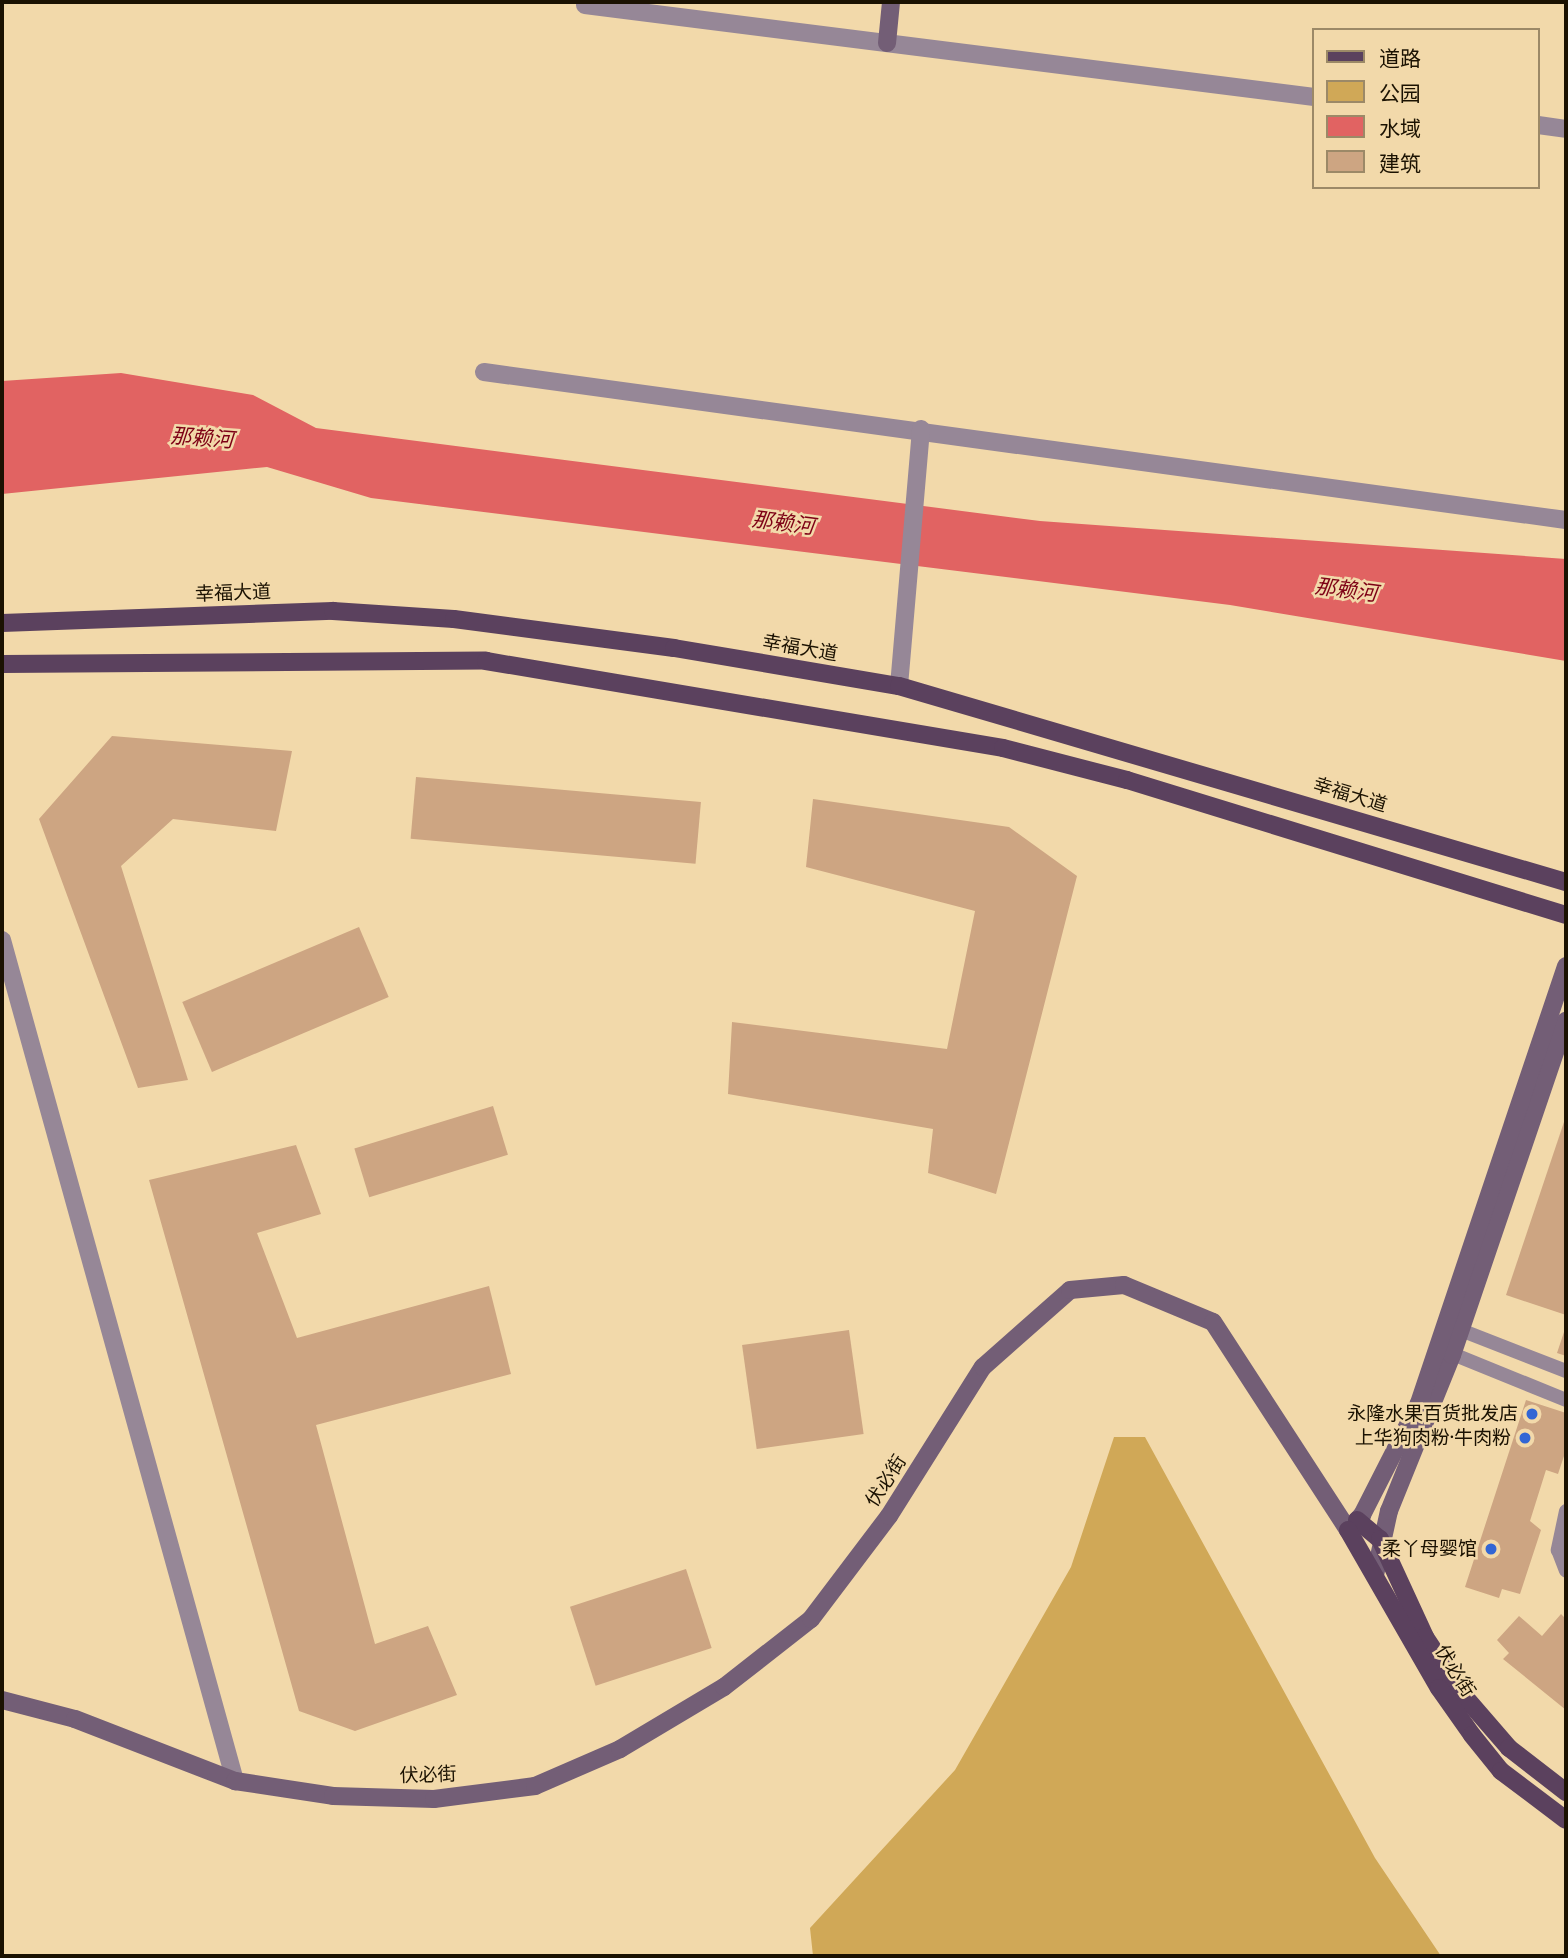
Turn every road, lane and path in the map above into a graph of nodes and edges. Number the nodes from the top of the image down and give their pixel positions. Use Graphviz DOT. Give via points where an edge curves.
graph roads {
  1 [pos="891,2"];
  2 [pos="585,5"];
  3 [pos="887,43"];
  4 [pos="1312,97"];
  5 [pos="1540,125"];
  6 [pos="1566,129"];
  7 [pos="484,372"];
  8 [pos="922,429"];
  9 [pos="1566,520"];
  10 [pos="2,623"];
  11 [pos="2,664"];
  12 [pos="899,686"];
  13 [pos="1566,882"];
  14 [pos="1566,915"];
  15 [pos="2,940"];
  16 [pos="1566,966"];
  17 [pos="1566,1021"];
  18 [pos="1453,1327"];
  19 [pos="1445,1351"];
  20 [pos="1566,1370"];
  21 [pos="1566,1400"];
  22 [pos="1566,1511"];
  23 [pos="1353,1525"];
  24 [pos="1380,1539"];
  25 [pos="1566,1571"];
  26 [pos="1375,1575"];
  27 [pos="2,1700"];
  28 [pos="235,1781"];
  29 [pos="1566,1792"];
  30 [pos="1566,1819"];
  1 -- 3 [label="main road"];
  2 -- 3 [label="street"];
  3 -- 4 [label="street"];
  5 -- 6 [label="street"];
  7 -- 8 [label="street"];
  8 -- 9 [label="street"];
  8 -- 12 [label="street"];
  10 -- 12 [label="main road, 幸福大道" via="333,611 454,619 674,648"];
  11 -- 14 [label="main road" via="486,660 1003,748 1127,780"];
  12 -- 13 [label="main road, 幸福大道"];
  15 -- 28 [label="street"];
  16 -- 18 [label="main road"];
  17 -- 18 [label="main road"];
  18 -- 19 [label="main road"];
  18 -- 20 [label="lane"];
  19 -- 21 [label="lane"];
  19 -- 23 [label="main road"];
  19 -- 24 [label="main road"];
  22 -- 25 [label="lane" via="1558,1550"];
  23 -- 24 [label="main road, 伏必街"];
  23 -- 26 [label="main road, 伏必街"];
  23 -- 28 [label="main road, 伏必街" via="1213,1322 1124,1285 1070,1290 983,1367 889,1516 811,1619 724,1687 620,1749 535,1786 435,1799 333,1796"];
  24 -- 26 [label="main road"];
  24 -- 29 [label="main road, 伏必街" via="1425,1637 1464,1696 1508,1748"];
  26 -- 30 [label="main road, 伏必街" via="1439,1688 1472,1735 1501,1771"];
  27 -- 28 [label="main road, 伏必街" via="75,1719"];
}
